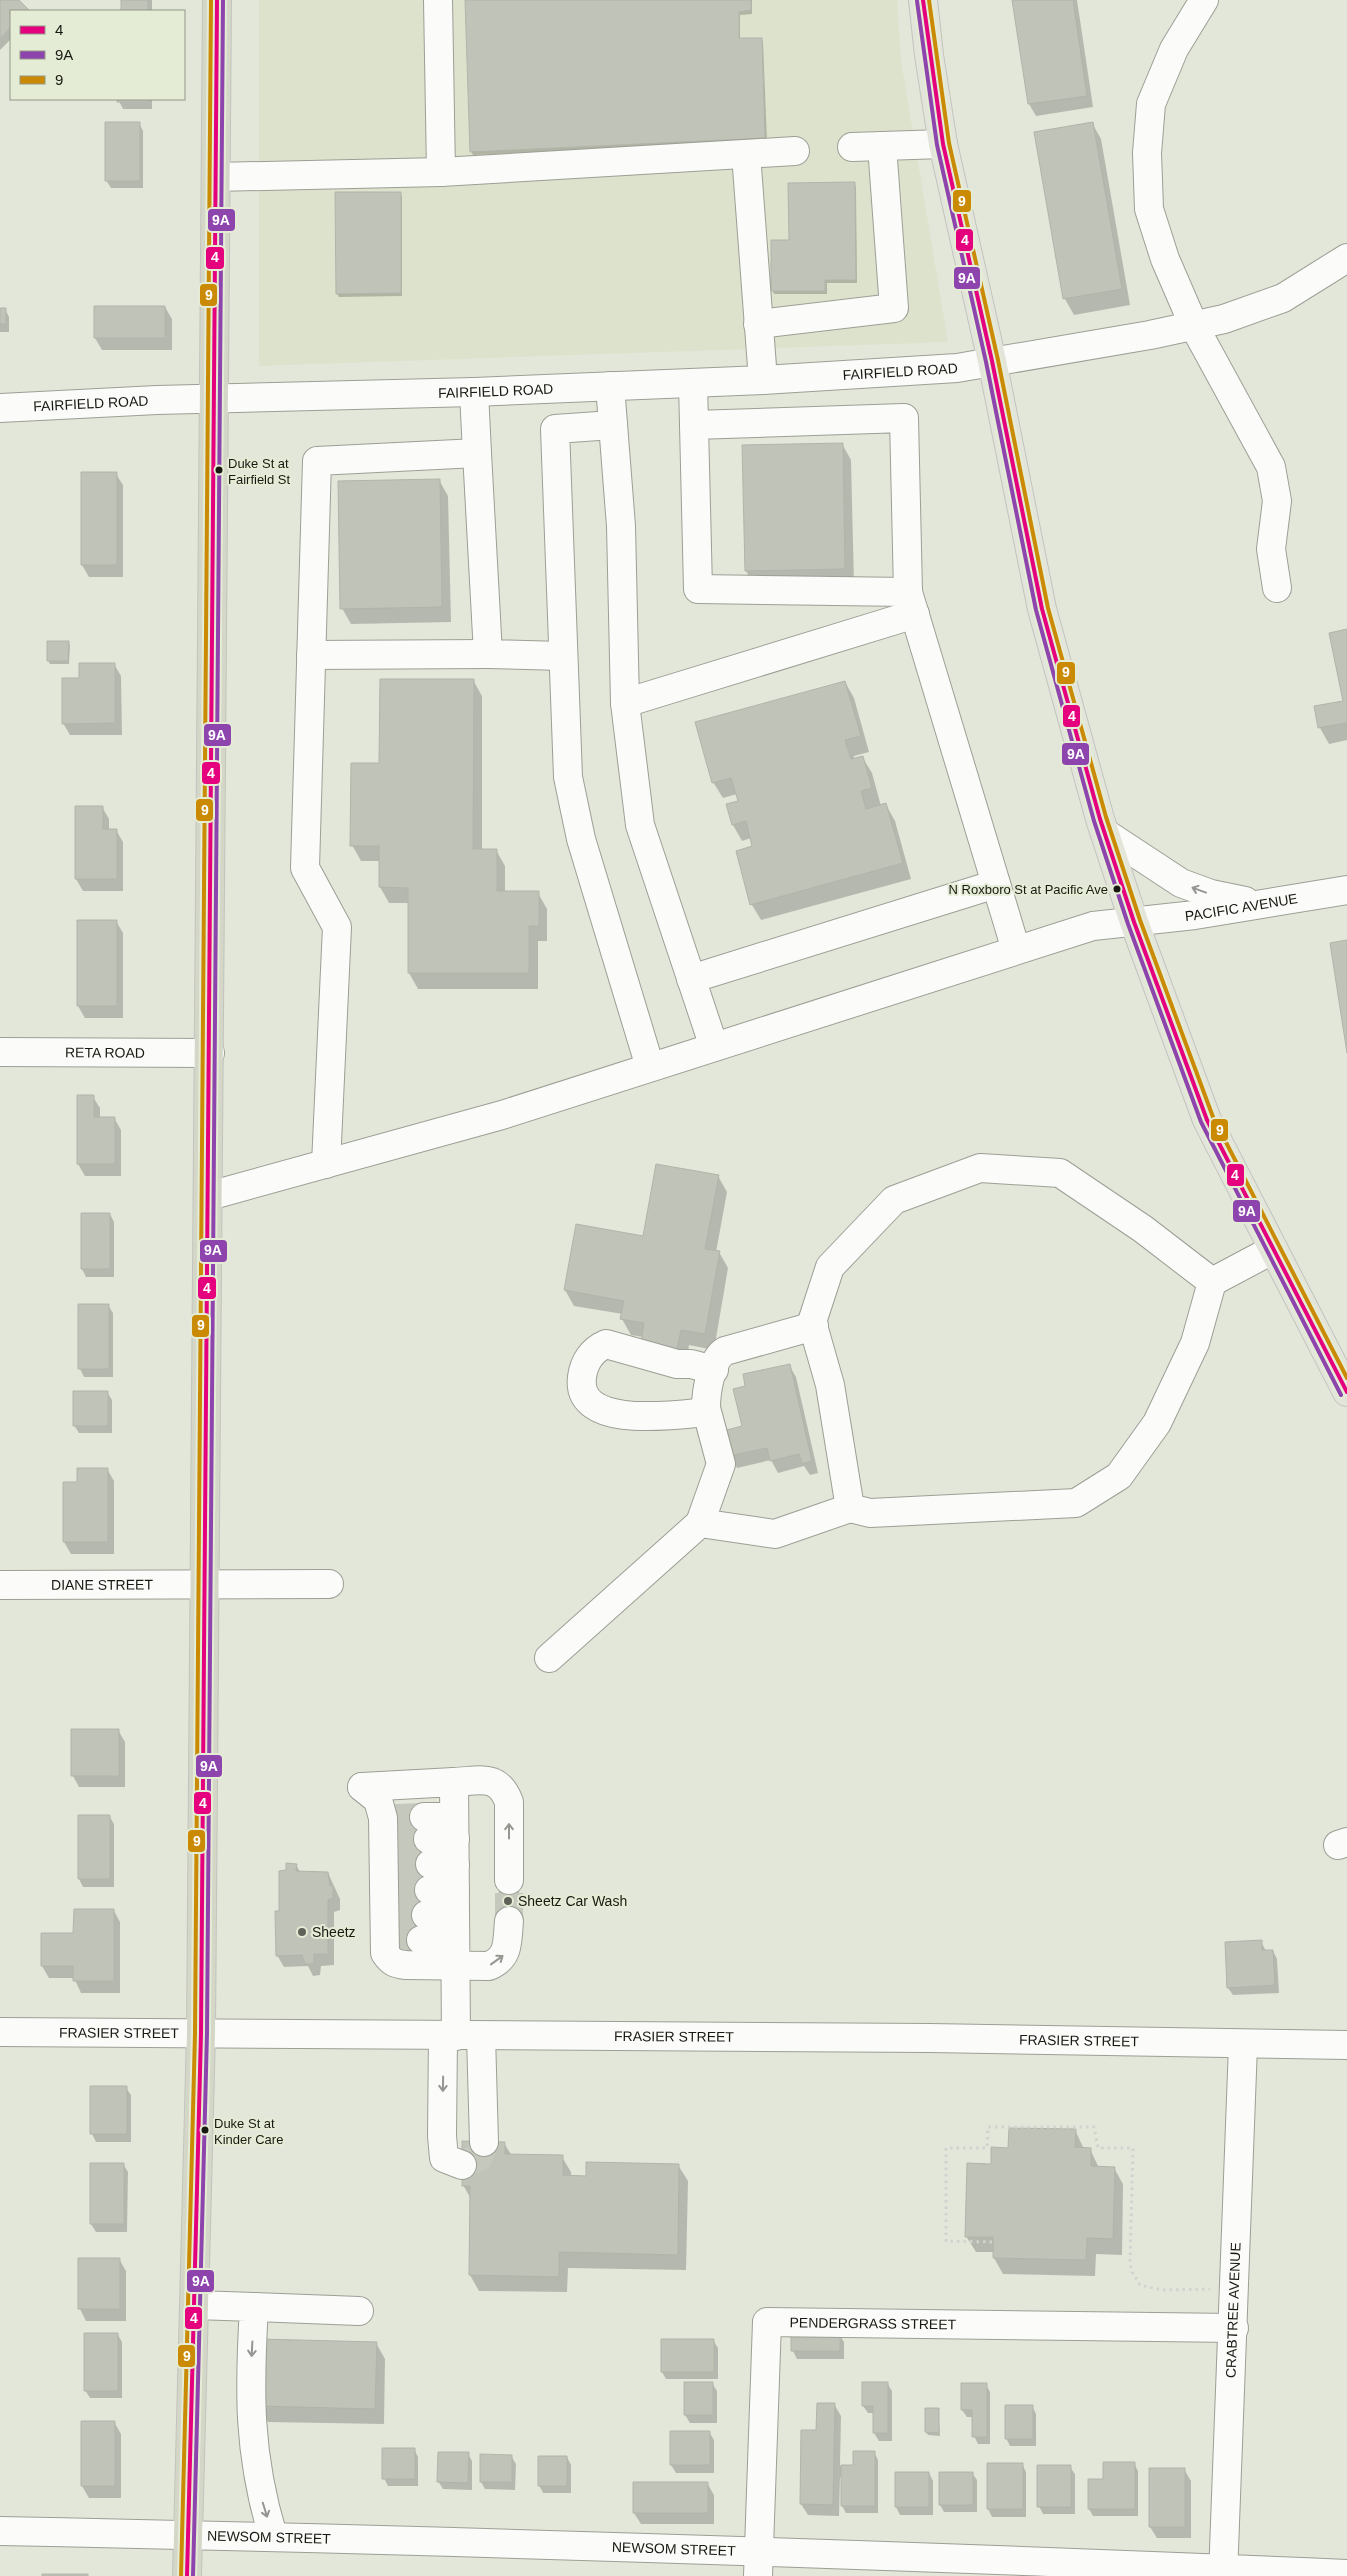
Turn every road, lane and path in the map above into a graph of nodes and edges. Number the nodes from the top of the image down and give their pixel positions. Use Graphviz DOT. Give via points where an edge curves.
graph roads {
  1 [pos="217,0"];
  2 [pos="438,0"];
  3 [pos="923,0"];
  4 [pos="1204,0"];
  5 [pos="943,144"];
  6 [pos="882,146"];
  7 [pos="852,147"];
  8 [pos="795,151"];
  9 [pos="746,154"];
  10 [pos="441,172"];
  11 [pos="216,177"];
  12 [pos="1347,258"];
  13 [pos="758,324"];
  14 [pos="1194,326"];
  15 [pos="992,361"];
  16 [pos="763,380"];
  17 [pos="693,383"];
  18 [pos="610,386"];
  19 [pos="474,392"];
  20 [pos="216,399"];
  21 [pos="0,408"];
  22 [pos="613,425"];
  23 [pos="694,425"];
  24 [pos="477,453"];
  25 [pos="1278,588"];
  26 [pos="911,603"];
  27 [pos="488,654"];
  28 [pos="311,655"];
  29 [pos="563,656"];
  30 [pos="625,702"];
  31 [pos="1104,834"];
  32 [pos="996,884"];
  33 [pos="1347,890"];
  34 [pos="1263,905"];
  35 [pos="1134,922"];
  36 [pos="1016,950"];
  37 [pos="692,980"];
  38 [pos="714,1047"];
  39 [pos="0,1052"];
  40 [pos="210,1053"];
  41 [pos="650,1067"];
  42 [pos="326,1164"];
  43 [pos="209,1196"];
  44 [pos="1272,1250"];
  45 [pos="1212,1282"];
  46 [pos="814,1326"];
  47 [pos="714,1370"];
  48 [pos="1347,1392"];
  49 [pos="706,1412"];
  50 [pos="850,1508"];
  51 [pos="700,1523"];
  52 [pos="0,1584"];
  53 [pos="329,1584"];
  54 [pos="206,1585"];
  55 [pos="549,1658"];
  56 [pos="454,1782"];
  57 [pos="413,1875"];
  58 [pos="509,1880"];
  59 [pos="509,1921"];
  60 [pos="455,1953"];
  61 [pos="0,2032"];
  62 [pos="201,2033"];
  63 [pos="460,2036"];
  64 [pos="1243,2044"];
  65 [pos="1347,2045"];
  66 [pos="484,2142"];
  67 [pos="462,2165"];
  68 [pos="992,2242"];
  69 [pos="1214,2289"];
  70 [pos="195,2305"];
  71 [pos="254,2307"];
  72 [pos="359,2311"];
  73 [pos="1234,2328"];
  74 [pos="0,2531"];
  75 [pos="188,2534"];
  76 [pos="273,2536"];
  77 [pos="758,2564"];
  78 [pos="1224,2572"];
  79 [pos="1347,2574"];
  80 [pos="187,2576"];
  1 -- 11 [label="highway"];
  2 -- 10 [label="street"];
  3 -- 5 [label="main road"];
  4 -- 14 [label="street" via="1174,49 1151,104 1147,152 1149,209 1165,259"];
  5 -- 6 [label="street"];
  5 -- 15 [label="main road"];
  6 -- 7 [label="street"];
  6 -- 13 [label="street" via="894,308"];
  8 -- 9 [label="street"];
  9 -- 10 [label="street"];
  9 -- 13 [label="street"];
  10 -- 11 [label="street"];
  11 -- 20 [label="highway"];
  12 -- 14 [label="street, FAIRFIELD ROAD" via="1283,298 1224,320"];
  13 -- 16 [label="street"];
  14 -- 15 [label="street, FAIRFIELD ROAD"];
  14 -- 25 [label="street" via="1271,467 1277,501 1271,549"];
  15 -- 16 [label="street, FAIRFIELD ROAD" via="957,368"];
  15 -- 31 [label="main road" via="1042,609"];
  16 -- 17 [label="street, FAIRFIELD ROAD"];
  17 -- 18 [label="street, FAIRFIELD ROAD"];
  17 -- 23 [label="street"];
  18 -- 19 [label="street, FAIRFIELD ROAD"];
  18 -- 22 [label="street"];
  19 -- 20 [label="street, FAIRFIELD ROAD"];
  19 -- 24 [label="street"];
  20 -- 21 [label="street, FAIRFIELD ROAD"];
  20 -- 40 [label="highway"];
  22 -- 29 [label="street" via="555,429"];
  22 -- 30 [label="street" via="621,526"];
  23 -- 26 [label="street" via="698,589"];
  23 -- 26 [label="street" via="904,418"];
  24 -- 27 [label="street"];
  24 -- 28 [label="street" via="317,461"];
  26 -- 30 [label="street"];
  26 -- 32 [label="street"];
  27 -- 28 [label="street"];
  27 -- 29 [label="street"];
  28 -- 42 [label="street" via="305,868 337,927"];
  29 -- 41 [label="street" via="568,777 581,839"];
  30 -- 37 [label="street" via="640,825"];
  34 -- 31 [label="street, one-way" via="1181,884"];
  31 -- 35 [label="main road"];
  32 -- 36 [label="street"];
  32 -- 37 [label="street"];
  33 -- 34 [label="street, PACIFIC AVENUE"];
  34 -- 35 [label="street, PACIFIC AVENUE"];
  35 -- 36 [label="street, PACIFIC AVENUE" via="1093,926"];
  35 -- 44 [label="main road" via="1207,1120"];
  36 -- 38 [label="street, PACIFIC AVENUE"];
  37 -- 38 [label="street"];
  38 -- 41 [label="street, PACIFIC AVENUE"];
  39 -- 40 [label="street, RETA ROAD"];
  40 -- 43 [label="highway"];
  41 -- 42 [label="street, PACIFIC AVENUE" via="502,1115"];
  42 -- 43 [label="street, PACIFIC AVENUE"];
  43 -- 54 [label="highway"];
  44 -- 45 [label="street"];
  44 -- 48 [label="main road"];
  45 -- 46 [label="street" via="1060,1173 980,1168 894,1200 830,1266 812,1322"];
  45 -- 50 [label="street" via="1195,1343 1157,1423 1119,1476 1105,1485 1076,1503 870,1512"];
  46 -- 47 [label="street" via="725,1351 717,1358"];
  46 -- 50 [label="street" via="830,1385"];
  47 -- 49 [label="street"];
  47 -- 49 [label="street" via="677,1364 606,1344 596,1348 582,1374 584,1394 589,1402 604,1410 660,1416"];
  49 -- 51 [label="street" via="721,1464"];
  50 -- 51 [label="street" via="775,1534"];
  51 -- 55 [label="street"];
  52 -- 54 [label="street, DIANE STREET"];
  53 -- 54 [label="street, DIANE STREET"];
  54 -- 62 [label="highway"];
  56 -- 57 [label="street"];
  56 -- 57 [label="street" via="362,1787 378,1800"];
  58 -- 56 [label="street, one-way" via="510,1802 506,1792 489,1780"];
  57 -- 60 [label="street"];
  57 -- 60 [label="street" via="385,1953 395,1964"];
  60 -- 59 [label="street, one-way" via="489,1966 498,1962 507,1952"];
  60 -- 63 [label="street"];
  61 -- 62 [label="street, FRASIER STREET"];
  62 -- 63 [label="street, FRASIER STREET"];
  62 -- 70 [label="highway"];
  63 -- 64 [label="street, FRASIER STREET" via="930,2038"];
  63 -- 66 [label="street"];
  63 -- 67 [label="street, one-way" via="442,2136 444,2158"];
  64 -- 65 [label="street, FRASIER STREET"];
  64 -- 73 [label="street, CRABTREE AVENUE"];
  68 -- 69 [label="path" via="946,2241 946,2148 987,2148 988,2127 1094,2127 1098,2148 1134,2148 1130,2262 1140,2285 1162,2290"];
  70 -- 71 [label="street"];
  70 -- 75 [label="highway"];
  71 -- 72 [label="street"];
  71 -- 76 [label="street, one-way" via="250,2385 252,2440 261,2494"];
  73 -- 77 [label="street, PENDERGRASS STREET" via="767,2322"];
  73 -- 78 [label="street, CRABTREE AVENUE"];
  74 -- 75 [label="street, NEWSOM STREET"];
  75 -- 76 [label="street, NEWSOM STREET"];
  75 -- 80 [label="highway"];
  76 -- 77 [label="street, NEWSOM STREET"];
  77 -- 78 [label="street, NEWSOM STREET"];
  78 -- 79 [label="street, NEWSOM STREET"];
}
